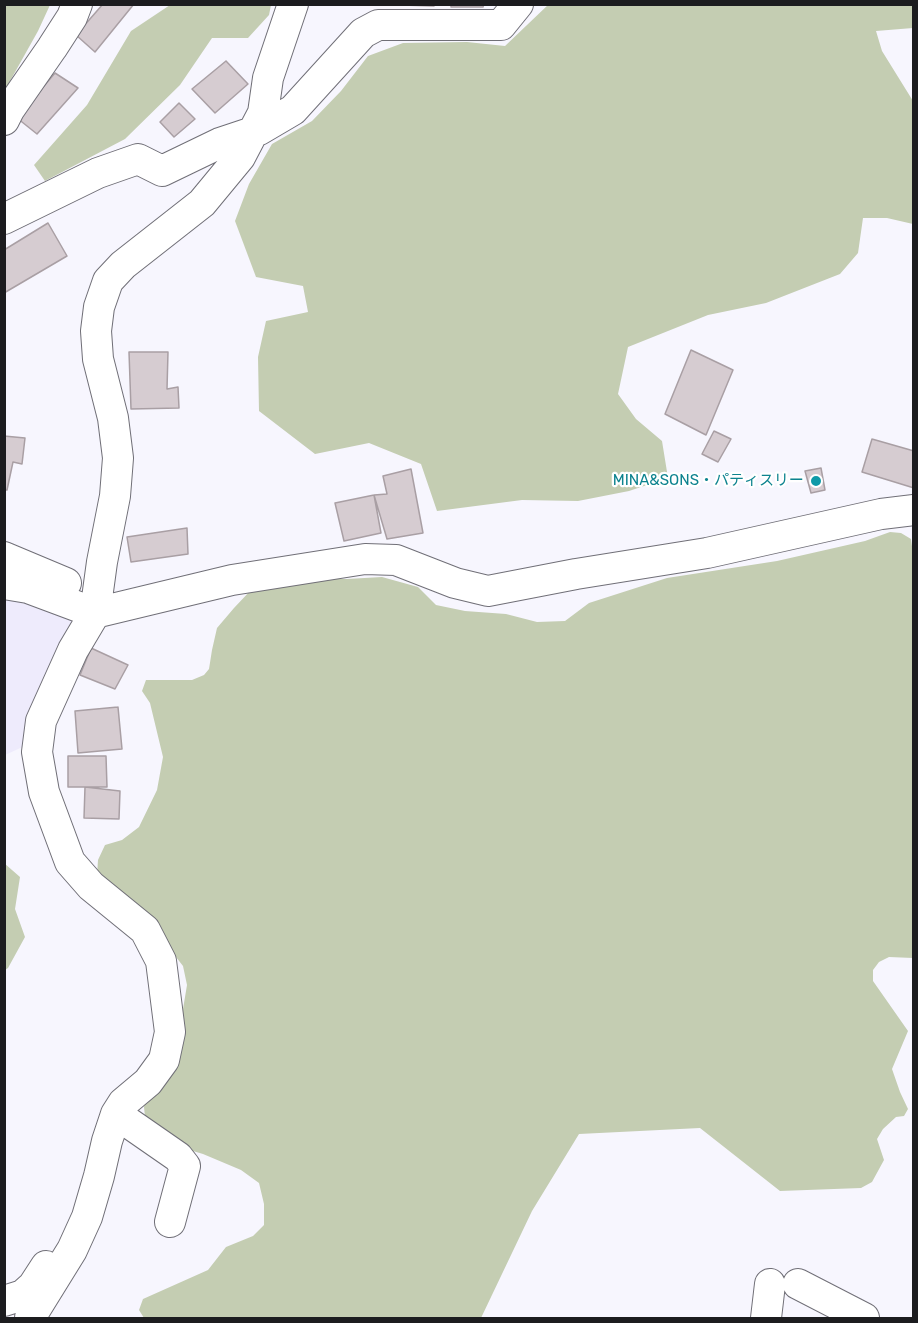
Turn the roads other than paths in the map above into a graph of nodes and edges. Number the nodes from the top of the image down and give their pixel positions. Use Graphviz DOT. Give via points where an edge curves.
graph roads {
  1 [pos="77,4"];
  2 [pos="293,4"];
  3 [pos="518,4"];
  4 [pos="4,120"];
  5 [pos="253,132"];
  6 [pos="4,219"];
  7 [pos="914,510"];
  8 [pos="4,557"];
  9 [pos="4,584"];
  10 [pos="94,613"];
  11 [pos="116,1114"];
  12 [pos="92,1200"];
  13 [pos="170,1222"];
  14 [pos="4,1301"];
  15 [pos="30,1318"];
  16 [pos="765,1318"];
  17 [pos="864,1318"];
  1 -- 4 [label="street"];
  2 -- 5 [label="street" via="268,78 263,113"];
  3 -- 5 [label="street" via="501,25 378,25 363,33 293,110"];
  5 -- 6 [label="street" via="162,171 138,159 98,173"];
  5 -- 10 [label="street" via="240,157 202,203 108,281 99,306 98,359 113,418 118,458"];
  7 -- 10 [label="street" via="707,553 488,591 396,560 365,559 232,580"];
  8 -- 10 [label="street" via="86,591"];
  9 -- 10 [label="street" via="28,588"];
  10 -- 11 [label="street" via="41,721 37,752 44,792 69,862 91,886 145,930 161,961 170,1032 164,1060"];
  11 -- 12 [label="street"];
  11 -- 13 [label="street" via="196,1169"];
  12 -- 14 [label="street" via="70,1224 33,1286 23,1295"];
  12 -- 15 [label="street" via="72,1250"];
  16 -- 17 [label="street" via="784,1284"];
}
